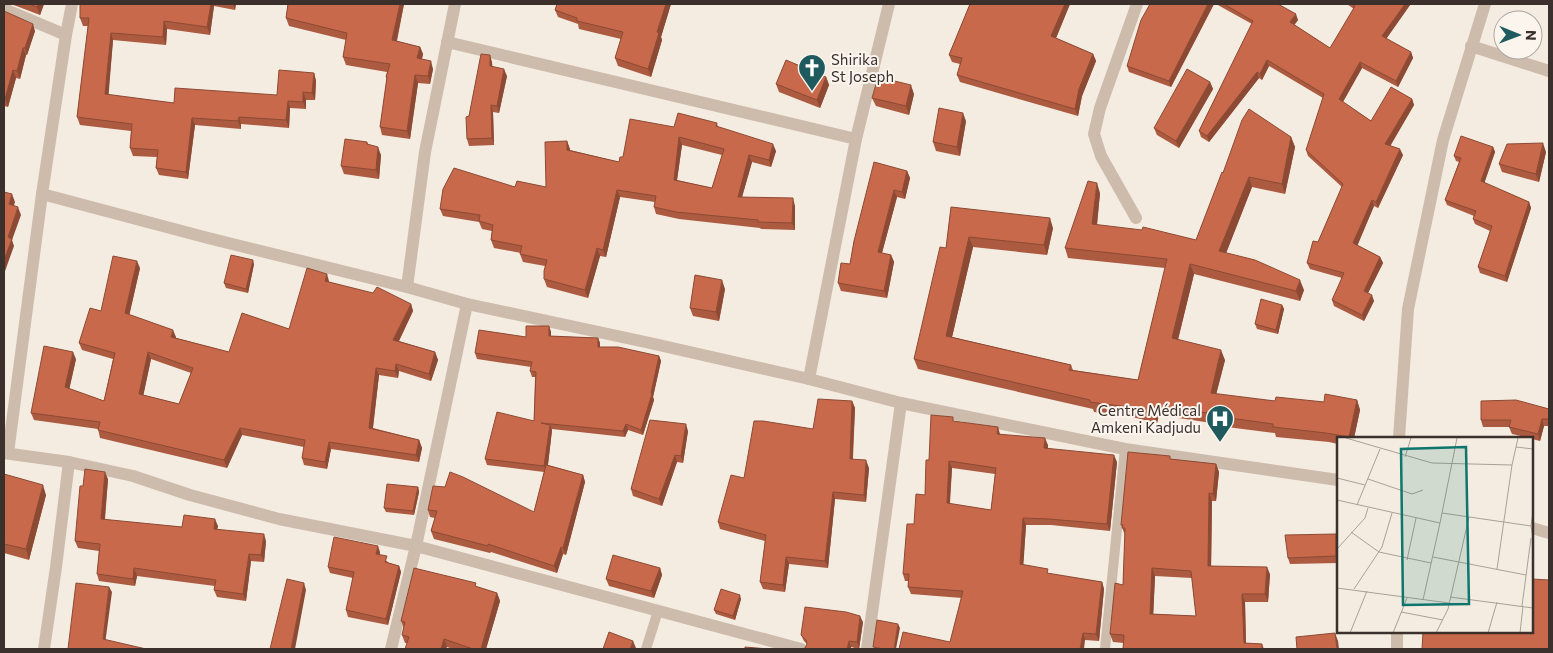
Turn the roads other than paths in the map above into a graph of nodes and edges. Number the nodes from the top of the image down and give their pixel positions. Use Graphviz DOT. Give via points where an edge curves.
graph roads {
  1 [pos="72,4"];
  2 [pos="456,4"];
  3 [pos="889,4"];
  4 [pos="1137,4"];
  5 [pos="1485,4"];
  6 [pos="4,9"];
  7 [pos="66,35"];
  8 [pos="447,42"];
  9 [pos="1471,46"];
  10 [pos="1549,71"];
  11 [pos="856,139"];
  12 [pos="42,194"];
  13 [pos="1136,218"];
  14 [pos="407,288"];
  15 [pos="467,304"];
  16 [pos="809,379"];
  17 [pos="901,402"];
  18 [pos="1399,437"];
  19 [pos="1125,450"];
  20 [pos="6,453"];
  21 [pos="69,462"];
  22 [pos="1337,480"];
  23 [pos="1533,528"];
  24 [pos="1549,533"];
  25 [pos="416,546"];
  26 [pos="658,611"];
  27 [pos="1397,633"];
  28 [pos="44,649"];
  29 [pos="391,649"];
  30 [pos="646,649"];
  31 [pos="801,649"];
  32 [pos="867,649"];
  33 [pos="1105,649"];
  34 [pos="1397,649"];
  1 -- 7 [label="street"];
  2 -- 8 [label="street"];
  3 -- 11 [label="street"];
  4 -- 13 [label="street" via="1094,134 1101,156"];
  5 -- 9 [label="street"];
  6 -- 7 [label="street"];
  7 -- 12 [label="street"];
  8 -- 11 [label="street"];
  8 -- 14 [label="street" via="425,152"];
  9 -- 10 [label="street"];
  9 -- 18 [label="street" via="1443,140 1408,309"];
  11 -- 16 [label="street"];
  12 -- 14 [label="street"];
  12 -- 20 [label="street"];
  14 -- 15 [label="street"];
  15 -- 16 [label="street"];
  15 -- 25 [label="street"];
  16 -- 17 [label="street"];
  17 -- 19 [label="street"];
  17 -- 32 [label="street"];
  19 -- 22 [label="street"];
  19 -- 33 [label="lane"];
  20 -- 21 [label="street"];
  21 -- 25 [label="street" via="133,476 279,519"];
  21 -- 28 [label="street"];
  23 -- 24 [label="street"];
  25 -- 26 [label="street"];
  25 -- 29 [label="street"];
  26 -- 30 [label="lane"];
  26 -- 31 [label="street"];
  27 -- 34 [label="street"];
}
